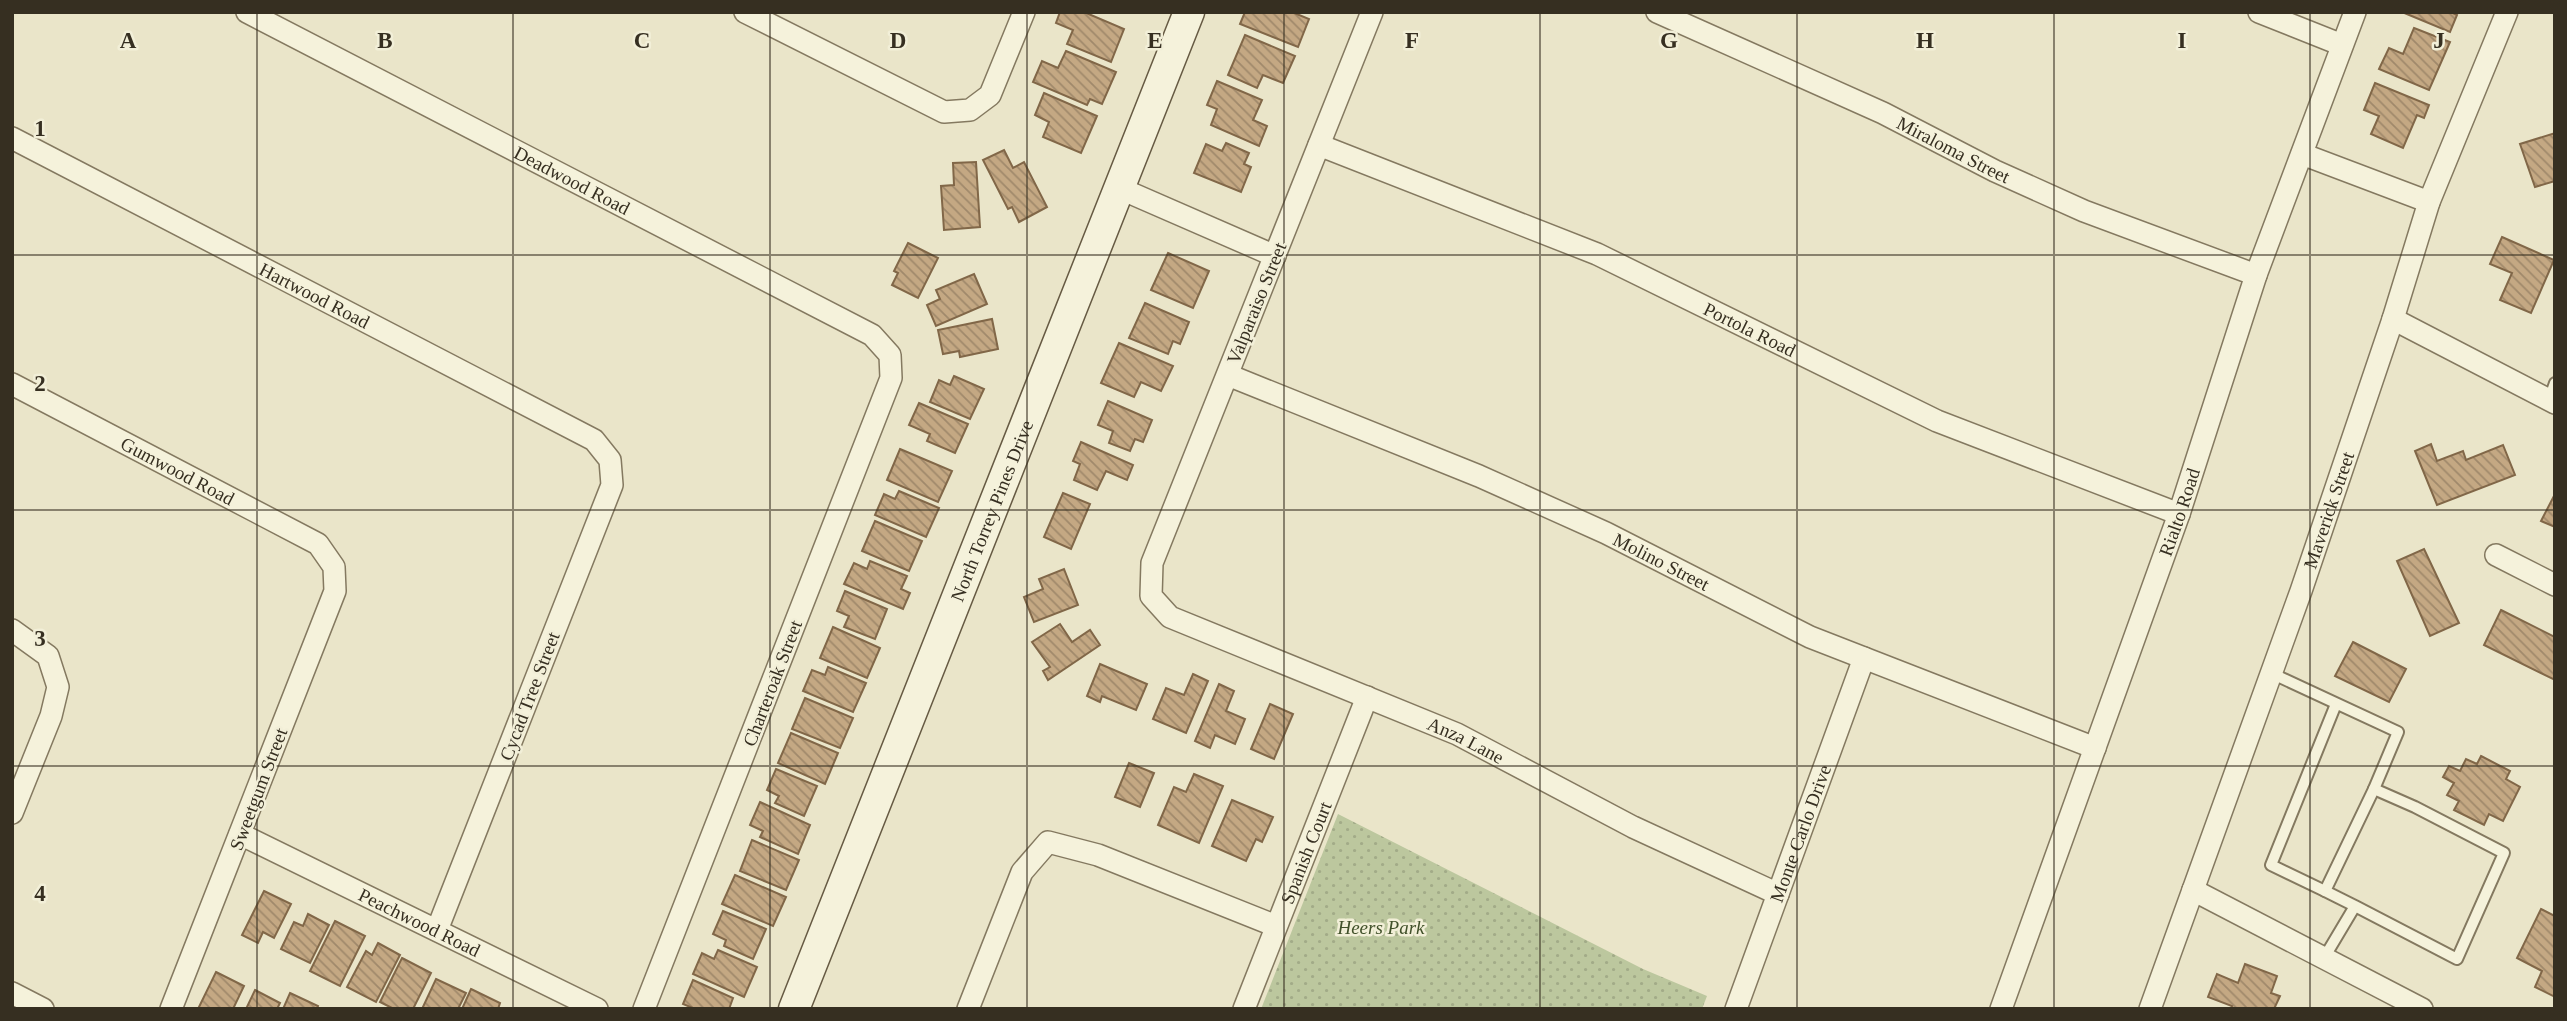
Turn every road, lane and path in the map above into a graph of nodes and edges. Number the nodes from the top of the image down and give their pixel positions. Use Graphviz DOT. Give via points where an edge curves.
graph roads {
  1 [pos="247,12"];
  2 [pos="745,12"];
  3 [pos="1024,12"];
  4 [pos="1189,12"];
  5 [pos="1372,12"];
  6 [pos="1657,12"];
  7 [pos="2259,12"];
  8 [pos="2355,12"];
  9 [pos="2507,12"];
  10 [pos="769,18"];
  11 [pos="2342,45"];
  12 [pos="12,138"];
  13 [pos="1319,145"];
  14 [pos="2302,154"];
  15 [pos="1119,188"];
  16 [pos="2429,202"];
  17 [pos="1275,256"];
  18 [pos="2256,275"];
  19 [pos="2393,318"];
  20 [pos="890,355"];
  21 [pos="1228,374"];
  22 [pos="12,384"];
  23 [pos="2553,395"];
  24 [pos="610,460"];
  25 [pos="2179,514"];
  26 [pos="2496,555"];
  27 [pos="334,567"];
  28 [pos="2555,585"];
  29 [pos="1151,596"];
  30 [pos="12,630"];
  31 [pos="1864,658"];
  32 [pos="2271,673"];
  33 [pos="1367,697"];
  34 [pos="2336,704"];
  35 [pos="2095,748"];
  36 [pos="2374,789"];
  37 [pos="12,813"];
  38 [pos="240,834"];
  39 [pos="2193,890"];
  40 [pos="2325,891"];
  41 [pos="1779,894"];
  42 [pos="2355,906"];
  43 [pos="1276,926"];
  44 [pos="437,930"];
  45 [pos="2324,958"];
  46 [pos="12,993"];
  47 [pos="43,1009"];
  48 [pos="171,1009"];
  49 [pos="597,1009"];
  50 [pos="644,1009"];
  51 [pos="794,1009"];
  52 [pos="968,1009"];
  53 [pos="1244,1009"];
  54 [pos="1736,1009"];
  55 [pos="2001,1009"];
  56 [pos="2150,1009"];
  57 [pos="2422,1009"];
  1 -- 20 [label="street, Deadwood Road" via="872,335"];
  2 -- 10 [label="street"];
  3 -- 10 [label="street" via="990,95 970,110 944,113"];
  4 -- 15 [label="main road, North Torrey Pines Drive"];
  5 -- 13 [label="street, Valparaiso Street"];
  6 -- 18 [label="street, Miraloma Street" via="1883,113 2084,211"];
  7 -- 11 [label="street"];
  8 -- 11 [label="street, Rialto Road"];
  9 -- 16 [label="street, Maverick Street"];
  11 -- 14 [label="street, Rialto Road"];
  12 -- 24 [label="street, Hartwood Road" via="594,440"];
  13 -- 17 [label="street, Valparaiso Street"];
  13 -- 25 [label="street, Portola Road" via="1597,254 1937,421"];
  14 -- 16 [label="street"];
  14 -- 18 [label="street, Rialto Road"];
  15 -- 17 [label="street"];
  15 -- 51 [label="main road, North Torrey Pines Drive"];
  16 -- 19 [label="street, Maverick Street"];
  17 -- 21 [label="street, Valparaiso Street"];
  18 -- 25 [label="street, Rialto Road"];
  19 -- 23 [label="street"];
  19 -- 32 [label="street, Maverick Street"];
  20 -- 50 [label="street, Charteroak Street" via="891,378"];
  21 -- 29 [label="street, Valparaiso Street" via="1152,564"];
  21 -- 31 [label="street, Molino Street" via="1479,476 1606,533 1810,637"];
  22 -- 27 [label="street, Gumwood Road" via="318,544"];
  24 -- 44 [label="street, Cycad Tree Street" via="612,485"];
  25 -- 35 [label="street, Rialto Road"];
  26 -- 28 [label="street"];
  27 -- 38 [label="street, Sweetgum Street" via="335,591"];
  29 -- 33 [label="street, Anza Lane" via="1170,617"];
  30 -- 37 [label="street" via="48,656 58,687"];
  31 -- 35 [label="street, Molino Street"];
  31 -- 41 [label="street, Monte Carlo Drive"];
  32 -- 34 [label="lane"];
  32 -- 39 [label="street, Maverick Street"];
  33 -- 41 [label="street, Anza Lane" via="1457,734 1633,827"];
  33 -- 43 [label="street, Spanish Court"];
  34 -- 36 [label="lane" via="2398,732"];
  34 -- 40 [label="lane" via="2271,865"];
  35 -- 55 [label="street, Rialto Road"];
  36 -- 40 [label="lane"];
  36 -- 42 [label="lane" via="2504,853 2457,960"];
  38 -- 44 [label="street, Peachwood Road"];
  38 -- 48 [label="street, Sweetgum Street"];
  39 -- 45 [label="street"];
  39 -- 56 [label="street, Maverick Street"];
  40 -- 42 [label="lane"];
  41 -- 54 [label="street, Monte Carlo Drive"];
  42 -- 45 [label="lane"];
  43 -- 52 [label="street" via="1098,855 1048,842 1022,872"];
  43 -- 53 [label="street, Spanish Court"];
  44 -- 49 [label="street, Peachwood Road"];
  45 -- 57 [label="street"];
  46 -- 47 [label="street"];
}
